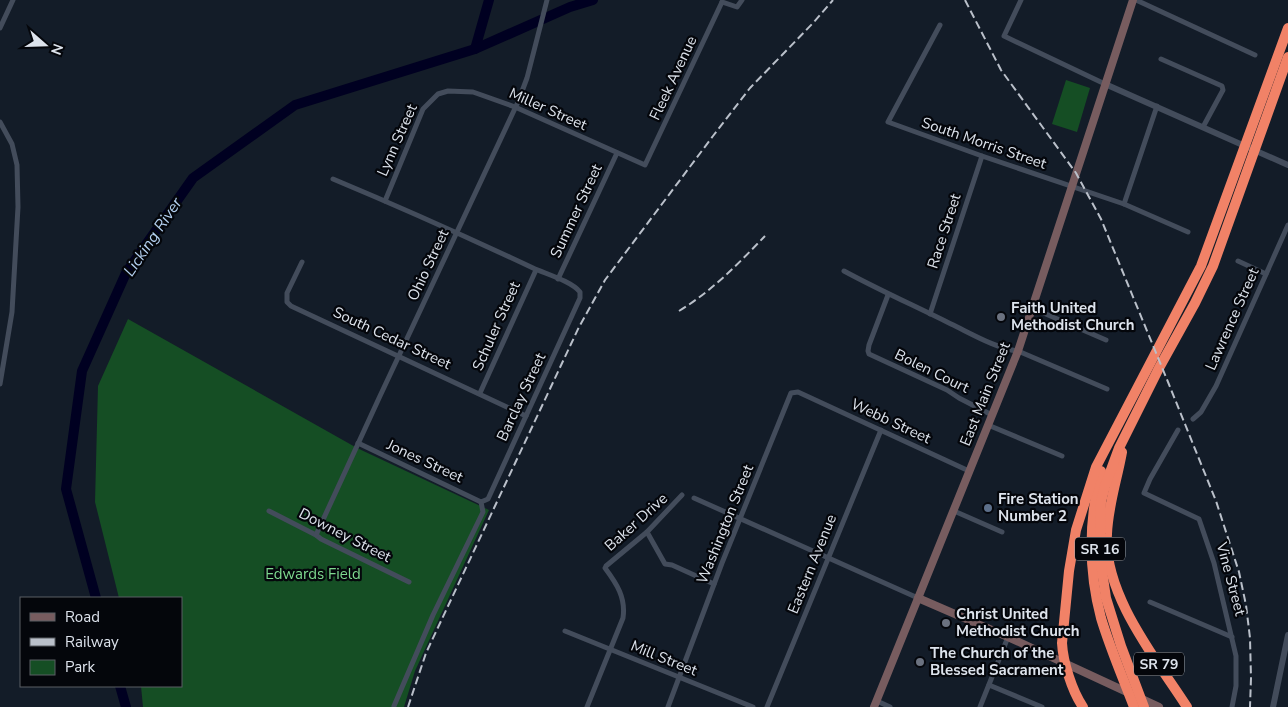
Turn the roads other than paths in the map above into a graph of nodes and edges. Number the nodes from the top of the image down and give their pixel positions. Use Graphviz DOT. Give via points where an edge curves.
graph roads {
  1 [pos="13,0"];
  2 [pos="547,0"];
  3 [pos="742,0"];
  4 [pos="1021,0"];
  5 [pos="1135,0"];
  6 [pos="724,1"];
  7 [pos="940,25"];
  8 [pos="0,28"];
  9 [pos="1288,28"];
  10 [pos="1255,55"];
  11 [pos="1288,57"];
  12 [pos="1161,59"];
  13 [pos="1105,84"];
  14 [pos="438,94"];
  15 [pos="1157,106"];
  16 [pos="516,107"];
  17 [pos="0,122"];
  18 [pos="1257,125"];
  19 [pos="1203,127"];
  20 [pos="617,153"];
  21 [pos="982,156"];
  22 [pos="645,165"];
  23 [pos="1288,165"];
  24 [pos="1240,173"];
  25 [pos="333,179"];
  26 [pos="1072,186"];
  27 [pos="385,200"];
  28 [pos="1124,204"];
  29 [pos="1288,225"];
  30 [pos="456,232"];
  31 [pos="1188,232"];
  32 [pos="1238,260"];
  33 [pos="302,262"];
  34 [pos="536,270"];
  35 [pos="844,271"];
  36 [pos="1266,274"];
  37 [pos="558,279"];
  38 [pos="888,295"];
  39 [pos="1032,308"];
  40 [pos="930,314"];
  41 [pos="1106,340"];
  42 [pos="1018,351"];
  43 [pos="399,356"];
  44 [pos="0,384"];
  45 [pos="1107,389"];
  46 [pos="480,393"];
  47 [pos="803,394"];
  48 [pos="992,415"];
  49 [pos="526,416"];
  50 [pos="1193,419"];
  51 [pos="988,425"];
  52 [pos="881,430"];
  53 [pos="1178,430"];
  54 [pos="1127,432"];
  55 [pos="358,444"];
  56 [pos="1107,448"];
  57 [pos="1062,456"];
  58 [pos="969,471"];
  59 [pos="682,495"];
  60 [pos="694,498"];
  61 [pos="481,502"];
  62 [pos="269,511"];
  63 [pos="954,511"];
  64 [pos="741,519"];
  65 [pos="647,532"];
  66 [pos="1002,532"];
  67 [pos="316,535"];
  68 [pos="828,558"];
  69 [pos="409,582"];
  70 [pos="714,584"];
  71 [pos="918,598"];
  72 [pos="1150,602"];
  73 [pos="565,631"];
  74 [pos="1288,635"];
  75 [pos="1008,637"];
  76 [pos="1232,637"];
  77 [pos="610,649"];
  78 [pos="1285,660"];
  79 [pos="1066,664"];
  80 [pos="680,677"];
  81 [pos="989,685"];
  82 [pos="876,704"];
  83 [pos="394,706"];
  84 [pos="588,707"];
  85 [pos="668,707"];
  86 [pos="753,707"];
  87 [pos="767,707"];
  88 [pos="890,707"];
  89 [pos="980,707"];
  90 [pos="1042,707"];
  91 [pos="1083,707"];
  92 [pos="1134,707"];
  93 [pos="1144,707"];
  94 [pos="1158,707"];
  95 [pos="1187,707"];
  96 [pos="1232,707"];
  97 [pos="1273,707"];
  1 -- 8 [label="street"];
  2 -- 16 [label="street, Ohio Street"];
  3 -- 6 [label="street" via="737,7"];
  4 -- 13 [label="street" via="1004,36"];
  5 -- 10 [label="street"];
  5 -- 13 [label="main road, East Main Street"];
  6 -- 22 [label="street, Fleek Avenue"];
  7 -- 21 [label="street, South Morris Street" via="888,122"];
  9 -- 18 [label="highway, SR 16"];
  11 -- 18 [label="highway, SR 16"];
  12 -- 19 [label="street" via="1222,86 1223,90"];
  13 -- 15 [label="street"];
  13 -- 26 [label="main road, East Main Street"];
  14 -- 16 [label="street, Miller Street" via="473,92"];
  14 -- 27 [label="street, Lynn Street" via="423,109"];
  15 -- 19 [label="street"];
  15 -- 28 [label="street"];
  16 -- 20 [label="street, Miller Street"];
  16 -- 30 [label="street, Ohio Street"];
  17 -- 44 [label="street" via="17,165 18,207 12,312"];
  18 -- 24 [label="highway, SR 16"];
  19 -- 23 [label="street"];
  20 -- 22 [label="street, Miller Street"];
  20 -- 37 [label="street, Summer Street"];
  21 -- 26 [label="street, South Morris Street"];
  21 -- 40 [label="street, Race Street"];
  24 -- 54 [label="highway, SR 16" via="1213,266"];
  24 -- 56 [label="highway, SR 16" via="1201,266"];
  25 -- 27 [label="street"];
  26 -- 28 [label="street, South Morris Street"];
  26 -- 39 [label="main road, East Main Street"];
  27 -- 30 [label="street"];
  28 -- 31 [label="street, South Morris Street"];
  29 -- 36 [label="street, Lawrence Street"];
  30 -- 34 [label="street"];
  30 -- 43 [label="street, Ohio Street"];
  32 -- 36 [label="street"];
  33 -- 43 [label="street, South Cedar Street" via="288,293 287,302 291,306"];
  34 -- 37 [label="street"];
  34 -- 46 [label="street, Schuler Street"];
  35 -- 38 [label="street"];
  36 -- 50 [label="street, Lawrence Street" via="1216,386 1201,412"];
  37 -- 49 [label="street, Barclay Street" via="578,289 580,298"];
  38 -- 40 [label="street"];
  38 -- 48 [label="street, Bolen Court" via="868,353"];
  39 -- 41 [label="street"];
  39 -- 42 [label="main road, East Main Street"];
  40 -- 42 [label="street" via="1009,350"];
  42 -- 45 [label="street"];
  42 -- 48 [label="main road, East Main Street"];
  43 -- 46 [label="street, South Cedar Street"];
  43 -- 55 [label="street, Ohio Street"];
  46 -- 49 [label="street, South Cedar Street"];
  47 -- 52 [label="street, Webb Street"];
  47 -- 64 [label="street, Washington Street" via="795,391 789,396"];
  48 -- 51 [label="main road, East Main Street"];
  49 -- 61 [label="street, Barclay Street" via="488,499"];
  51 -- 57 [label="street"];
  51 -- 58 [label="main road, East Main Street"];
  52 -- 58 [label="street, Webb Street"];
  52 -- 68 [label="street, Eastern Avenue"];
  53 -- 76 [label="street, Vine Street" via="1144,493 1199,519 1214,563"];
  54 -- 93 [label="highway, SR 16" via="1115,457 1101,502 1100,557 1106,598"];
  54 -- 95 [label="highway, SR 79" via="1106,535 1113,581 1124,606"];
  55 -- 61 [label="street, Jones Street"];
  55 -- 67 [label="street, Ohio Street"];
  56 -- 79 [label="highway" via="1096,467 1076,530 1062,643"];
  56 -- 92 [label="highway, SR 16" via="1094,501 1091,546 1102,619"];
  58 -- 63 [label="main road, East Main Street"];
  59 -- 65 [label="street, Baker Drive"];
  60 -- 64 [label="street"];
  61 -- 83 [label="street" via="483,512"];
  62 -- 67 [label="street, Downey Street"];
  63 -- 66 [label="street"];
  63 -- 71 [label="main road, East Main Street"];
  64 -- 68 [label="street"];
  64 -- 70 [label="street, Washington Street"];
  65 -- 70 [label="street" via="665,564"];
  65 -- 77 [label="street, Baker Drive" via="605,568 624,601 622,618"];
  67 -- 69 [label="street, Downey Street"];
  68 -- 71 [label="street"];
  68 -- 87 [label="street, Eastern Avenue"];
  70 -- 80 [label="street, Washington Street"];
  71 -- 75 [label="main road"];
  71 -- 82 [label="main road, East Main Street"];
  72 -- 76 [label="street"];
  73 -- 77 [label="street, Mill Street"];
  74 -- 78 [label="street"];
  75 -- 79 [label="main road"];
  75 -- 81 [label="street"];
  76 -- 96 [label="street, Vine Street" via="1237,667"];
  77 -- 80 [label="street, Mill Street"];
  77 -- 84 [label="street"];
  78 -- 97 [label="street"];
  79 -- 91 [label="highway" via="1073,689"];
  79 -- 94 [label="main road, SR 79"];
  80 -- 85 [label="street, Washington Street"];
  80 -- 86 [label="street, Mill Street"];
  81 -- 89 [label="street"];
  81 -- 90 [label="street"];
  82 -- 88 [label="street"];
}
